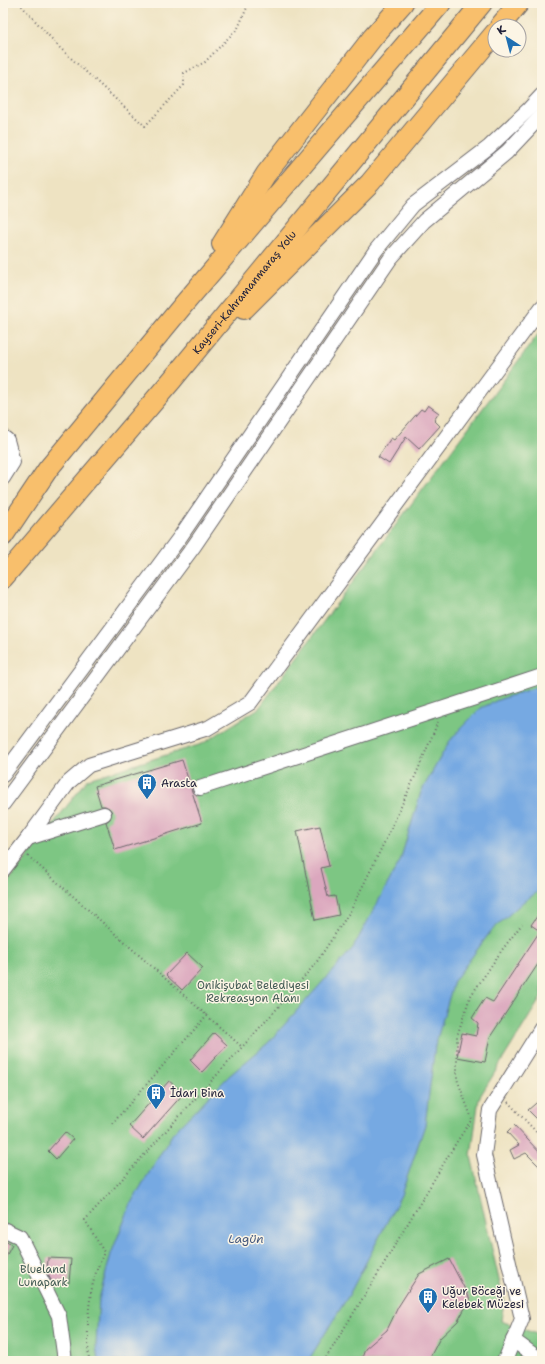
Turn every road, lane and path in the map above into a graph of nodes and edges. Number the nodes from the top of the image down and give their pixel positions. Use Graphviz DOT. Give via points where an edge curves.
graph roads {
  1 [pos="19,3"];
  2 [pos="249,3"];
  3 [pos="403,3"];
  4 [pos="441,3"];
  5 [pos="519,3"];
  6 [pos="479,6"];
  7 [pos="507,18"];
  8 [pos="487,42"];
  9 [pos="542,95"];
  10 [pos="542,115"];
  11 [pos="184,304"];
  12 [pos="542,307"];
  13 [pos="172,380"];
  14 [pos="3,437"];
  15 [pos="3,478"];
  16 [pos="3,536"];
  17 [pos="3,578"];
  18 [pos="542,676"];
  19 [pos="444,708"];
  20 [pos="3,775"];
  21 [pos="200,788"];
  22 [pos="3,804"];
  23 [pos="104,814"];
  24 [pos="24,843"];
  25 [pos="3,870"];
  26 [pos="522,924"];
  27 [pos="207,1015"];
  28 [pos="542,1026"];
  29 [pos="242,1047"];
  30 [pos="499,1093"];
  31 [pos="112,1124"];
  32 [pos="542,1138"];
  33 [pos="3,1229"];
  34 [pos="513,1340"];
  35 [pos="65,1361"];
  36 [pos="89,1361"];
  37 [pos="324,1361"];
  38 [pos="504,1361"];
  39 [pos="542,1361"];
  1 -- 2 [label="path" via="60,48 145,126 184,85 184,73 205,62 238,28"];
  3 -- 11 [label="highway" via="373,37 266,174"];
  4 -- 11 [label="highway"];
  5 -- 7 [label="highway"];
  6 -- 13 [label="highway, Kayseri-Kahramanmaraş Yolu"];
  8 -- 13 [label="highway" via="370,183"];
  9 -- 20 [label="street" via="489,147 413,205 376,250 180,537"];
  10 -- 22 [label="street" via="507,152 424,221 390,259 194,546"];
  11 -- 16 [label="highway" via="48,468"];
  12 -- 24 [label="street" via="250,703 208,728 89,765 69,782"];
  13 -- 17 [label="highway, Kayseri-Kahramanmaraş Yolu"];
  14 -- 15 [label="street" via="7,440 13,462"];
  18 -- 19 [label="street"];
  19 -- 21 [label="street"];
  19 -- 29 [label="path" via="417,772 351,910 316,963"];
  23 -- 24 [label="street"];
  24 -- 25 [label="street"];
  24 -- 27 [label="path"];
  26 -- 37 [label="path" via="470,997 457,1036 457,1080 472,1119"];
  27 -- 29 [label="path"];
  27 -- 31 [label="path"];
  28 -- 30 [label="street"];
  29 -- 36 [label="path" via="84,1220 104,1252 95,1276 90,1305"];
  30 -- 32 [label="path"];
  30 -- 34 [label="street" via="490,1110 484,1155 522,1318"];
  33 -- 35 [label="street" via="20,1237 59,1316"];
  34 -- 38 [label="street"];
  34 -- 39 [label="street"];
}
